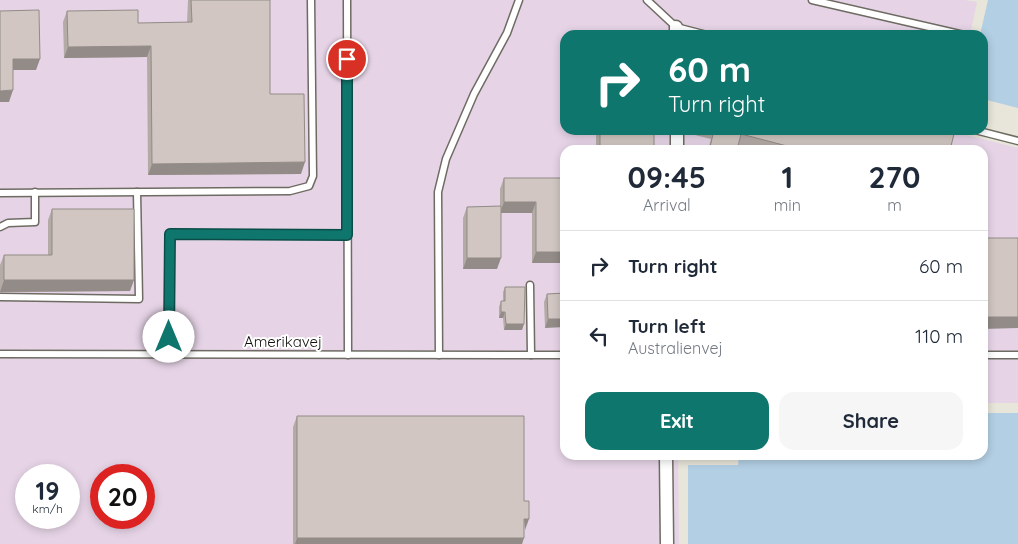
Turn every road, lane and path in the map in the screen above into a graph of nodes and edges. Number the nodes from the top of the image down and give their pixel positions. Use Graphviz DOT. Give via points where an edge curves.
graph roads {
  1 [pos="311,0"];
  2 [pos="347,0"];
  3 [pos="519,0"];
  4 [pos="647,0"];
  5 [pos="812,0"];
  6 [pos="675,30"];
  7 [pos="942,30"];
  8 [pos="988,133"];
  9 [pos="1018,140"];
  10 [pos="35,192"];
  11 [pos="137,192"];
  12 [pos="0,193"];
  13 [pos="0,227"];
  14 [pos="347,235"];
  15 [pos="530,285"];
  16 [pos="0,297"];
  17 [pos="0,354"];
  18 [pos="169,355"];
  19 [pos="348,355"];
  20 [pos="439,355"];
  21 [pos="531,355"];
  22 [pos="560,355"];
  23 [pos="988,355"];
  24 [pos="1018,355"];
  25 [pos="666,460"];
  26 [pos="667,544"];
  1 -- 11 [label="lane" via="313,176 308,186 290,191"];
  2 -- 14 [label="lane"];
  3 -- 20 [label="lane" via="507,34 474,94 446,159 438,192"];
  4 -- 6 [label="lane"];
  5 -- 7 [label="lane"];
  8 -- 9 [label="lane"];
  10 -- 11 [label="lane"];
  10 -- 12 [label="lane"];
  10 -- 13 [label="lane" via="35,222 8,223"];
  11 -- 16 [label="lane" via="139,300"];
  14 -- 18 [label="lane" via="170,234"];
  14 -- 19 [label="lane"];
  15 -- 21 [label="lane"];
  17 -- 18 [label="lane, Amerikavej"];
  18 -- 19 [label="lane, Amerikavej"];
  19 -- 20 [label="lane, Amerikavej"];
  20 -- 21 [label="lane, Amerikavej"];
  21 -- 22 [label="lane, Amerikavej"];
  23 -- 24 [label="lane"];
  25 -- 26 [label="street"];
}
